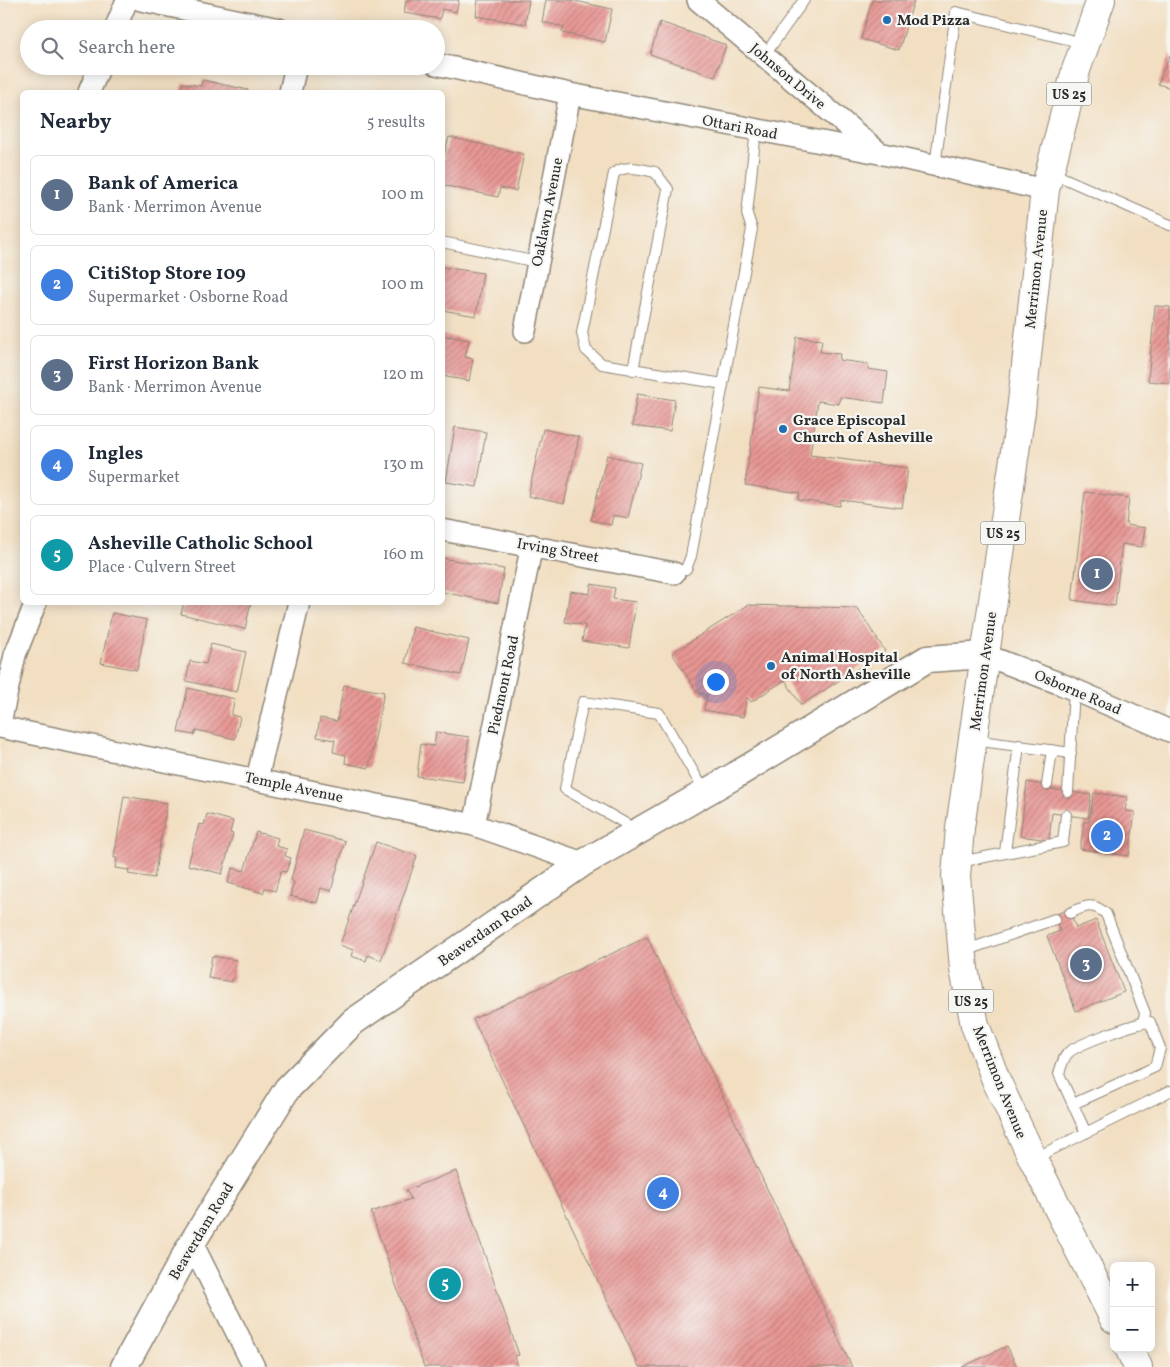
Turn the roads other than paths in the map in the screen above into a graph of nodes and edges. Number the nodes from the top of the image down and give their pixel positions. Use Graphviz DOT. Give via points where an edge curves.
graph roads {
  1 [pos="127,0"];
  2 [pos="141,0"];
  3 [pos="698,0"];
  4 [pos="804,0"];
  5 [pos="1100,0"];
  6 [pos="119,20"];
  7 [pos="236,20"];
  8 [pos="1085,43"];
  9 [pos="764,56"];
  10 [pos="445,66"];
  11 [pos="96,75"];
  12 [pos="294,75"];
  13 [pos="90,90"];
  14 [pos="290,90"];
  15 [pos="570,94"];
  16 [pos="756,130"];
  17 [pos="879,153"];
  18 [pos="935,166"];
  19 [pos="1047,181"];
  20 [pos="1170,225"];
  21 [pos="445,243"];
  22 [pos="537,262"];
  23 [pos="526,331"];
  24 [pos="633,370"];
  25 [pos="723,384"];
  26 [pos="445,530"];
  27 [pos="532,545"];
  28 [pos="674,573"];
  29 [pos="35,605"];
  30 [pos="298,605"];
  31 [pos="984,655"];
  32 [pos="1074,690"];
  33 [pos="0,723"];
  34 [pos="0,727"];
  35 [pos="1170,731"];
  36 [pos="973,740"];
  37 [pos="1019,745"];
  38 [pos="1052,750"];
  39 [pos="1071,754"];
  40 [pos="257,779"];
  41 [pos="1047,785"];
  42 [pos="705,792"];
  43 [pos="1068,792"];
  44 [pos="1066,815"];
  45 [pos="474,825"];
  46 [pos="638,831"];
  47 [pos="1005,852"];
  48 [pos="583,863"];
  49 [pos="958,863"];
  50 [pos="1070,913"];
  51 [pos="1055,919"];
  52 [pos="962,951"];
  53 [pos="1142,1022"];
  54 [pos="1170,1091"];
  55 [pos="1073,1104"];
  56 [pos="1086,1132"];
  57 [pos="1033,1159"];
  58 [pos="192,1243"];
  59 [pos="1110,1311"];
  60 [pos="1130,1352"];
  61 [pos="124,1367"];
  62 [pos="254,1367"];
  63 [pos="1138,1367"];
  1 -- 6 [label="street"];
  2 -- 7 [label="street"];
  3 -- 9 [label="street, Johnson Drive"];
  4 -- 9 [label="lane"];
  5 -- 8 [label="main road, Merrimon Avenue / US 25"];
  8 -- 18 [label="lane" via="956,12"];
  8 -- 19 [label="main road, Merrimon Avenue / US 25"];
  9 -- 17 [label="street, Johnson Drive"];
  10 -- 15 [label="street, Ottari Road"];
  11 -- 13 [label="street"];
  12 -- 14 [label="street"];
  15 -- 16 [label="street, Ottari Road"];
  15 -- 22 [label="street, Oaklawn Avenue"];
  16 -- 17 [label="street, Ottari Road"];
  16 -- 25 [label="lane" via="747,214 752,229"];
  17 -- 18 [label="street, Ottari Road"];
  18 -- 19 [label="street, Ottari Road"];
  19 -- 20 [label="lane"];
  19 -- 31 [label="main road, Merrimon Avenue / US 25" via="1022,411"];
  21 -- 22 [label="lane"];
  22 -- 23 [label="street, Oaklawn Avenue"];
  24 -- 24 [label="lane" via="602,364 586,350 582,333 614,173 630,167 655,172 668,189"];
  24 -- 25 [label="lane"];
  25 -- 28 [label="lane" via="689,563 686,569"];
  26 -- 27 [label="street, Irving Street"];
  27 -- 28 [label="street, Irving Street"];
  27 -- 45 [label="street, Piedmont Road"];
  29 -- 33 [label="street" via="11,655"];
  30 -- 40 [label="street"];
  31 -- 32 [label="street, Osborne Road"];
  31 -- 36 [label="main road, Merrimon Avenue / US 25"];
  31 -- 42 [label="street, Beaverdam Road" via="927,659"];
  32 -- 35 [label="street, Osborne Road"];
  32 -- 39 [label="lane"];
  34 -- 40 [label="street, Temple Avenue"];
  36 -- 37 [label="lane"];
  36 -- 49 [label="main road, Merrimon Avenue / US 25"];
  37 -- 38 [label="lane"];
  37 -- 47 [label="lane"];
  38 -- 39 [label="lane"];
  38 -- 41 [label="lane"];
  39 -- 43 [label="lane"];
  40 -- 45 [label="street, Temple Avenue"];
  42 -- 46 [label="street, Beaverdam Road"];
  42 -- 46 [label="lane" via="659,713 583,702 565,790"];
  44 -- 47 [label="lane" via="1063,842 1040,843"];
  45 -- 48 [label="street, Temple Avenue"];
  46 -- 48 [label="street, Beaverdam Road"];
  47 -- 49 [label="lane"];
  48 -- 58 [label="street, Beaverdam Road" via="354,1022 287,1089"];
  49 -- 52 [label="main road, Merrimon Avenue / US 25" via="956,876"];
  50 -- 53 [label="lane" via="1086,905 1098,906 1106,914 1145,1013"];
  51 -- 52 [label="lane"];
  52 -- 57 [label="main road, Merrimon Avenue / US 25" via="975,1025 996,1080"];
  53 -- 55 [label="lane" via="1068,1052 1059,1074"];
  53 -- 55 [label="lane" via="1150,1022 1160,1048 1156,1067"];
  54 -- 56 [label="lane"];
  55 -- 56 [label="lane"];
  56 -- 57 [label="lane"];
  57 -- 59 [label="main road, Merrimon Avenue / US 25"];
  58 -- 61 [label="street, Beaverdam Road"];
  58 -- 62 [label="street"];
  60 -- 63 [label="main road"];
}
